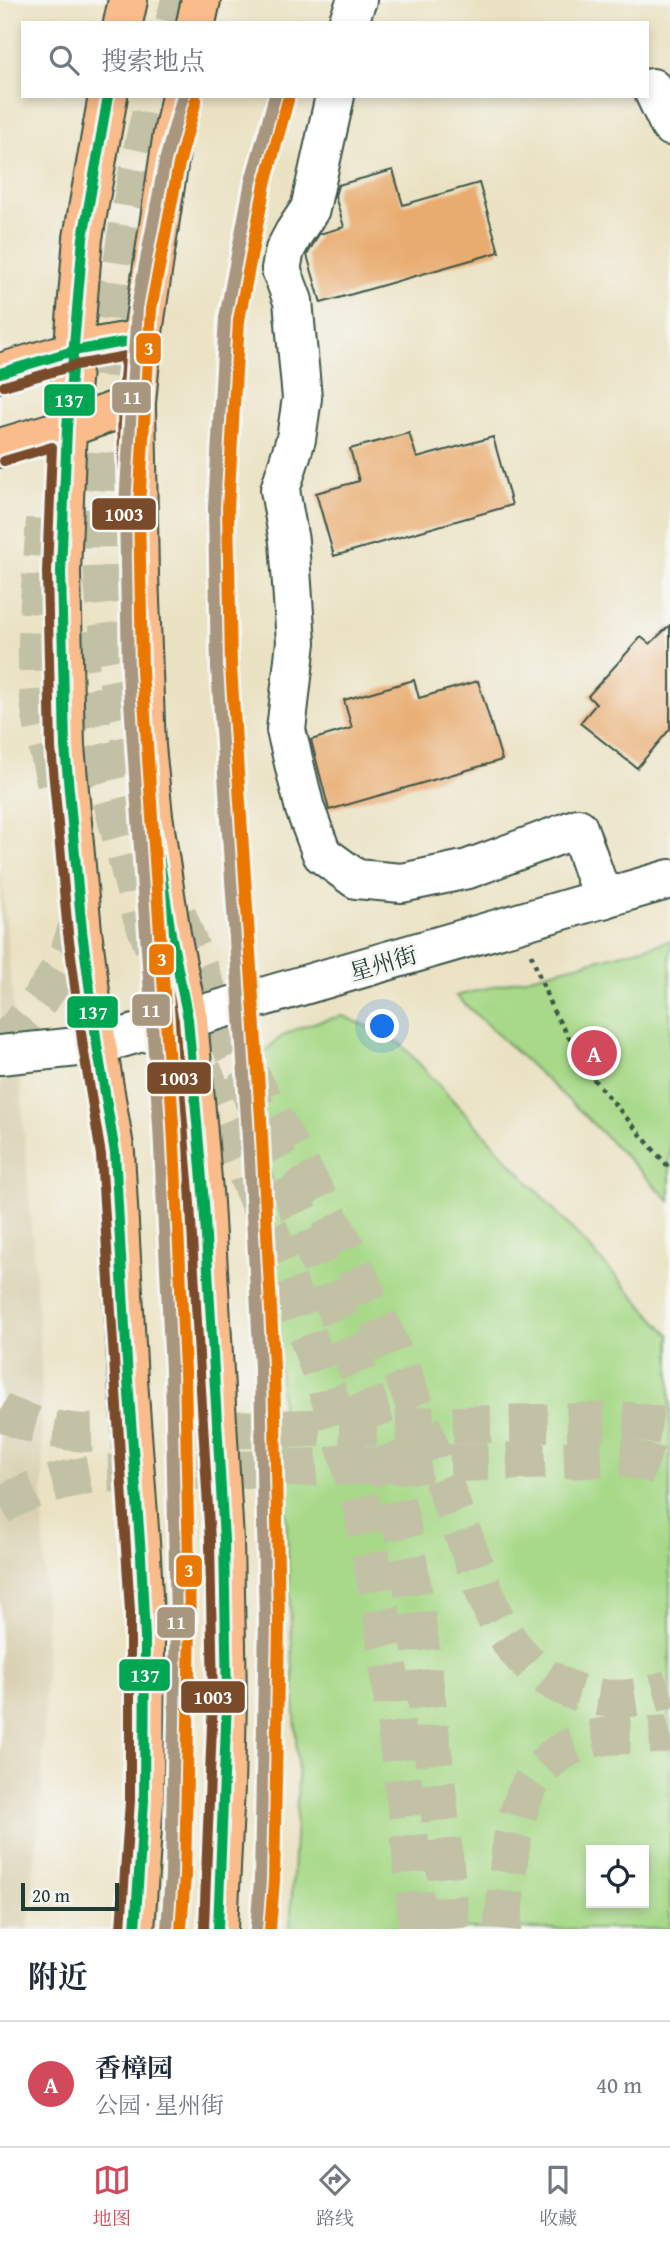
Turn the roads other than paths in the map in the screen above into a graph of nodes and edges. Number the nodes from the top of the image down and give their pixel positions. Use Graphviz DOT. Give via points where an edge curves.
graph roads {
  1 [pos="128,0"];
  2 [pos="201,0"];
  3 [pos="357,0"];
  4 [pos="123,21"];
  5 [pos="196,21"];
  6 [pos="349,21"];
  7 [pos="652,88"];
  8 [pos="108,98"];
  9 [pos="181,98"];
  10 [pos="335,98"];
  11 [pos="670,126"];
  12 [pos="142,339"];
  13 [pos="73,351"];
  14 [pos="0,373"];
  15 [pos="136,403"];
  16 [pos="67,428"];
  17 [pos="0,448"];
  18 [pos="670,879"];
  19 [pos="603,899"];
  20 [pos="188,1019"];
  21 [pos="97,1045"];
  22 [pos="0,1055"];
  23 [pos="135,1929"];
  24 [pos="218,1929"];
  1 -- 4 [label="main road"];
  2 -- 5 [label="main road"];
  3 -- 6 [label="street"];
  7 -- 11 [label="street"];
  8 -- 13 [label="main road" via="83,238"];
  9 -- 12 [label="main road"];
  10 -- 19 [label="street" via="310,209 285,250 281,269 293,301 302,398 296,439 280,490 289,541 296,642 286,730 305,809 322,855 356,879 402,883 468,869 579,828"];
  12 -- 13 [label="main road"];
  12 -- 15 [label="main road"];
  13 -- 14 [label="main road"];
  13 -- 16 [label="main road"];
  15 -- 16 [label="main road"];
  15 -- 20 [label="main road" via="146,746 170,934"];
  16 -- 17 [label="main road"];
  16 -- 21 [label="main road" via="61,572 65,747"];
  18 -- 19 [label="street, 星州街"];
  19 -- 20 [label="street, 星州街"];
  20 -- 21 [label="street, 星州街"];
  20 -- 24 [label="main road" via="224,1540 227,1699"];
  21 -- 22 [label="street, 星州街"];
  21 -- 23 [label="main road" via="115,1153 144,1611 144,1801"];
}
